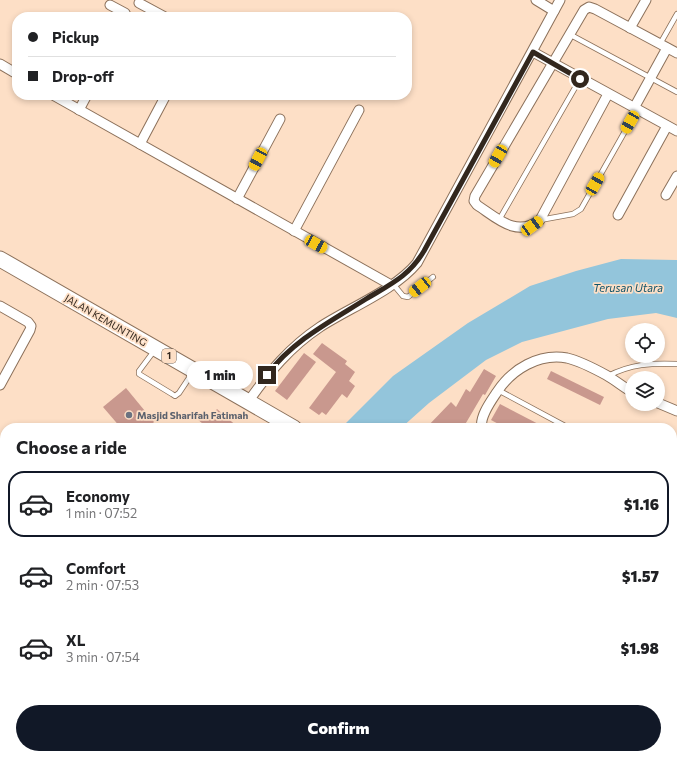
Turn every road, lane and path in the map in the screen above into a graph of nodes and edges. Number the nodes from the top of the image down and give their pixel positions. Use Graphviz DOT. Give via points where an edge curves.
graph roads {
  1 [pos="536,0"];
  2 [pos="560,0"];
  3 [pos="646,0"];
  4 [pos="139,2"];
  5 [pos="110,5"];
  6 [pos="554,11"];
  7 [pos="123,12"];
  8 [pos="156,12"];
  9 [pos="677,14"];
  10 [pos="630,28"];
  11 [pos="569,34"];
  12 [pos="664,46"];
  13 [pos="533,52"];
  14 [pos="677,53"];
  15 [pos="0,64"];
  16 [pos="551,64"];
  17 [pos="12,71"];
  18 [pos="580,79"];
  19 [pos="650,79"];
  20 [pos="677,92"];
  21 [pos="608,94"];
  22 [pos="62,100"];
  23 [pos="84,100"];
  24 [pos="163,100"];
  25 [pos="635,109"];
  26 [pos="79,110"];
  27 [pos="360,110"];
  28 [pos="280,119"];
  29 [pos="667,126"];
  30 [pos="677,132"];
  31 [pos="140,144"];
  32 [pos="677,176"];
  33 [pos="666,195"];
  34 [pos="237,199"];
  35 [pos="618,215"];
  36 [pos="499,220"];
  37 [pos="540,220"];
  38 [pos="294,231"];
  39 [pos="0,259"];
  40 [pos="433,277"];
  41 [pos="392,284"];
  42 [pos="0,306"];
  43 [pos="156,348"];
  44 [pos="677,364"];
  45 [pos="194,370"];
  46 [pos="608,376"];
  47 [pos="0,384"];
  48 [pos="625,387"];
  49 [pos="498,390"];
  50 [pos="248,402"];
  51 [pos="665,406"];
  52 [pos="677,411"];
  53 [pos="285,423"];
  54 [pos="482,423"];
  55 [pos="559,423"];
  1 -- 6 [label="street"];
  2 -- 6 [label="street"];
  3 -- 10 [label="street"];
  4 -- 8 [label="street"];
  5 -- 7 [label="street"];
  6 -- 13 [label="street"];
  9 -- 12 [label="lane"];
  10 -- 11 [label="street" via="589,7 580,14"];
  10 -- 12 [label="street"];
  11 -- 16 [label="street"];
  11 -- 19 [label="lane"];
  12 -- 14 [label="street"];
  12 -- 19 [label="street"];
  13 -- 16 [label="street"];
  13 -- 41 [label="street" via="424,251 411,270"];
  15 -- 17 [label="street"];
  16 -- 18 [label="street"];
  16 -- 36 [label="street" via="475,196 474,201 477,205"];
  18 -- 21 [label="street"];
  18 -- 36 [label="lane"];
  19 -- 20 [label="lane"];
  19 -- 25 [label="street"];
  21 -- 25 [label="street"];
  21 -- 37 [label="street"];
  22 -- 26 [label="street"];
  23 -- 26 [label="street"];
  24 -- 31 [label="street"];
  25 -- 29 [label="street"];
  25 -- 37 [label="lane" via="580,209 573,214"];
  26 -- 31 [label="street"];
  27 -- 38 [label="street"];
  28 -- 34 [label="street"];
  29 -- 30 [label="street"];
  29 -- 35 [label="street"];
  31 -- 34 [label="street"];
  32 -- 33 [label="street"];
  34 -- 38 [label="street"];
  36 -- 37 [label="street" via="516,228 532,226"];
  38 -- 41 [label="street"];
  39 -- 43 [label="main road, JALAN KEMUNTING / 1"];
  40 -- 41 [label="lane" via="408,297 403,296"];
  41 -- 50 [label="street" via="303,339 270,370"];
  42 -- 47 [label="street" via="31,326"];
  43 -- 45 [label="main road, JALAN KEMUNTING / 1"];
  43 -- 45 [label="lane" via="139,374 165,391 176,396"];
  44 -- 46 [label="lane" via="644,364 627,367"];
  45 -- 50 [label="main road, JALAN KEMUNTING / 1"];
  46 -- 48 [label="street"];
  46 -- 49 [label="street" via="568,358 550,357 519,369 506,379"];
  49 -- 54 [label="street"];
  49 -- 55 [label="lane"];
  50 -- 53 [label="main road, JALAN KEMUNTING / 1"];
  51 -- 52 [label="street"];
}
